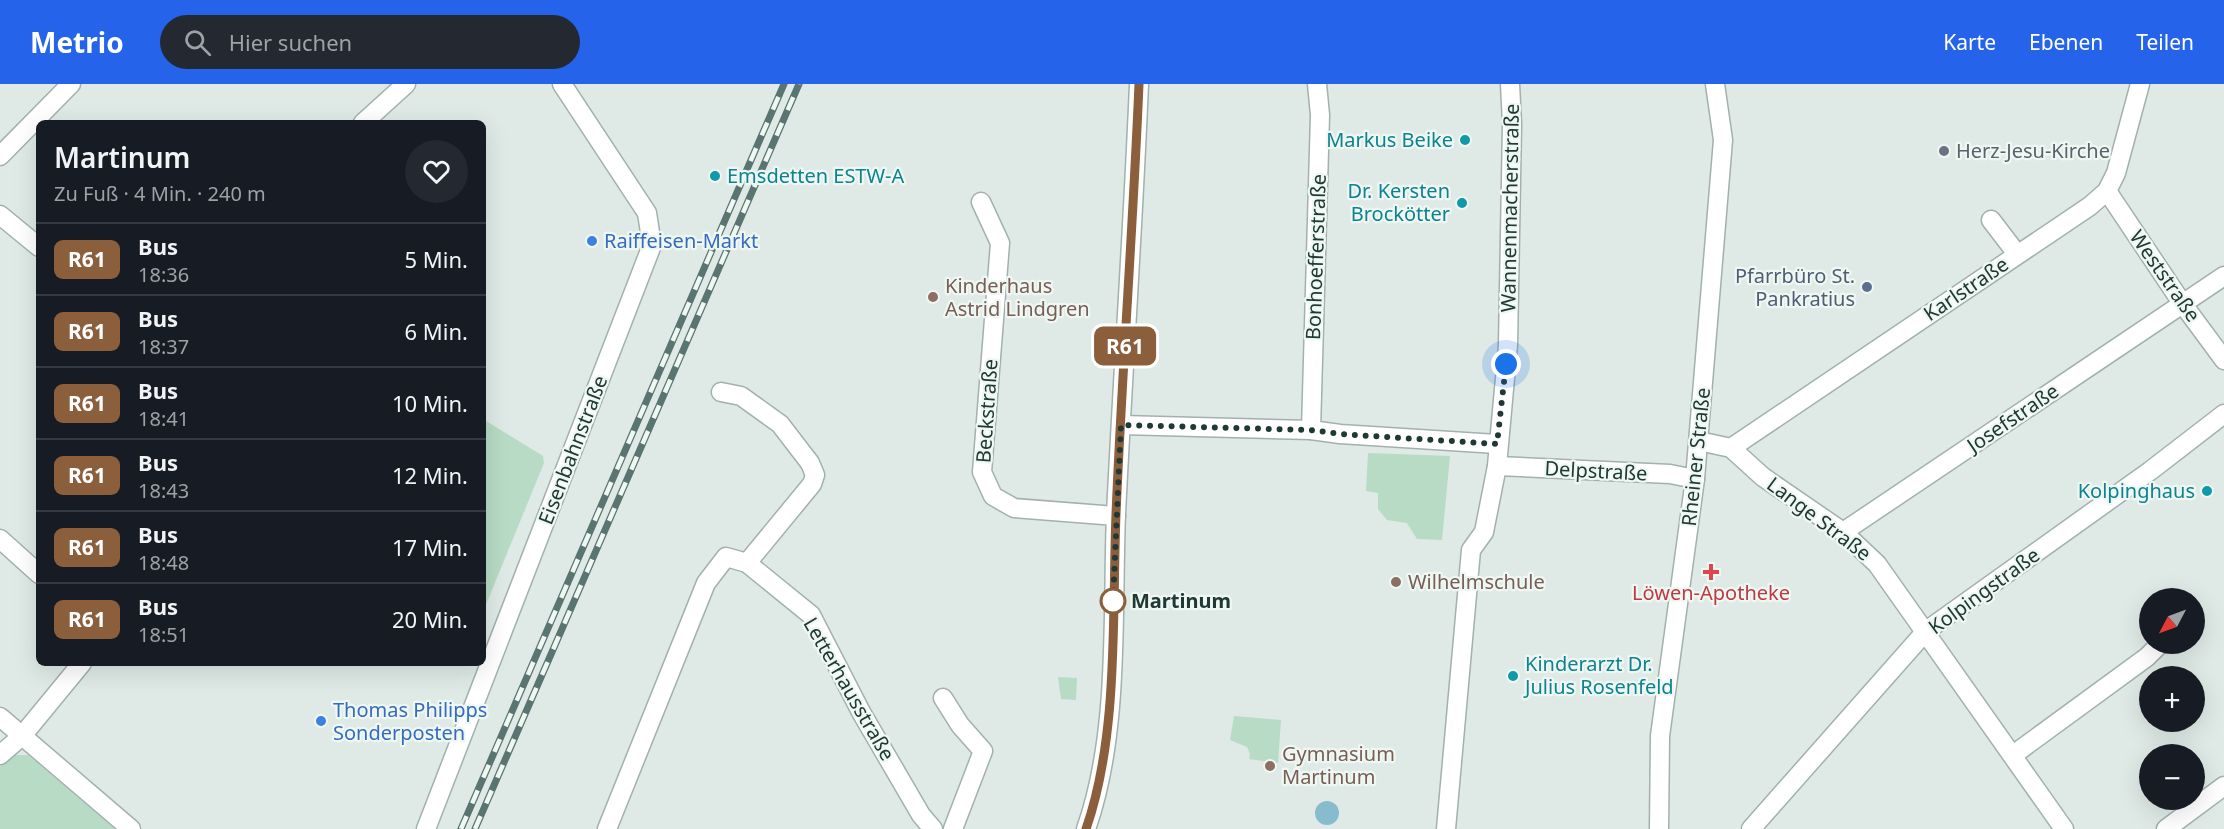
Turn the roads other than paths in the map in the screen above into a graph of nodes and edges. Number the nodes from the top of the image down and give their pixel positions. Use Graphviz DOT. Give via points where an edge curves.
graph roads {
  1 [pos="71,84"];
  2 [pos="406,84"];
  3 [pos="562,84"];
  4 [pos="1139,84"];
  5 [pos="1317,84"];
  6 [pos="1510,84"];
  7 [pos="1715,84"];
  8 [pos="2140,84"];
  9 [pos="366,120"];
  10 [pos="0,156"];
  11 [pos="2107,191"];
  12 [pos="981,202"];
  13 [pos="0,215"];
  14 [pos="1990,220"];
  15 [pos="36,245"];
  16 [pos="2017,254"];
  17 [pos="2224,276"];
  18 [pos="2182,303"];
  19 [pos="2224,360"];
  20 [pos="721,392"];
  21 [pos="2224,414"];
  22 [pos="1121,425"];
  23 [pos="1311,430"];
  24 [pos="1699,441"];
  25 [pos="1497,444"];
  26 [pos="1731,448"];
  27 [pos="1497,466"];
  28 [pos="1695,479"];
  29 [pos="1116,516"];
  30 [pos="1844,532"];
  31 [pos="0,539"];
  32 [pos="747,563"];
  33 [pos="36,571"];
  34 [pos="1926,631"];
  35 [pos="2150,654"];
  36 [pos="80,666"];
  37 [pos="943,698"];
  38 [pos="0,717"];
  39 [pos="22,736"];
  40 [pos="0,755"];
  41 [pos="2013,755"];
  42 [pos="2224,786"];
  43 [pos="132,829"];
  44 [pos="426,829"];
  45 [pos="607,829"];
  46 [pos="933,829"];
  47 [pos="952,829"];
  48 [pos="1086,829"];
  49 [pos="1446,829"];
  50 [pos="1659,829"];
  51 [pos="1751,829"];
  52 [pos="2064,829"];
  53 [pos="2166,829"];
  1 -- 10 [label="street"];
  2 -- 9 [label="street"];
  3 -- 44 [label="street, Eisenbahnstraße" via="647,213 652,245"];
  4 -- 22 [label="street"];
  5 -- 23 [label="street, Bonhoefferstraße" via="1320,115"];
  6 -- 25 [label="street, Wannenmacherstraße" via="1508,345"];
  7 -- 24 [label="street, Rheiner Straße" via="1723,140"];
  8 -- 11 [label="street, Karlstraße" via="2116,173"];
  11 -- 16 [label="street, Karlstraße"];
  11 -- 18 [label="street, Weststraße"];
  12 -- 29 [label="street, Beckstraße" via="1000,243 982,472 993,496 1014,508"];
  13 -- 15 [label="street"];
  14 -- 16 [label="street"];
  16 -- 26 [label="street, Karlstraße"];
  17 -- 18 [label="street, Josefstraße"];
  18 -- 19 [label="street, Weststraße"];
  18 -- 30 [label="street, Josefstraße"];
  20 -- 32 [label="street" via="741,396 780,424 815,475 812,484"];
  21 -- 34 [label="street, Kolpingstraße"];
  22 -- 23 [label="street"];
  22 -- 29 [label="street"];
  23 -- 25 [label="street"];
  24 -- 26 [label="street, Lange Straße"];
  24 -- 28 [label="street, Rheiner Straße"];
  25 -- 27 [label="street, Wannenmacherstraße"];
  26 -- 30 [label="street, Lange Straße" via="1763,477"];
  27 -- 28 [label="street, Delpstraße" via="1670,474"];
  27 -- 49 [label="street, Wannenmacherstraße" via="1484,531 1471,550"];
  28 -- 50 [label="street, Rheiner Straße" via="1660,736"];
  29 -- 48 [label="street" via="1108,722 1097,795"];
  30 -- 34 [label="street, Lange Straße" via="1877,564"];
  31 -- 33 [label="street"];
  32 -- 45 [label="street" via="726,557 706,583"];
  32 -- 46 [label="street, Letterhausstraße" via="811,615 861,712"];
  34 -- 41 [label="street, Lange Straße"];
  34 -- 51 [label="street, Kolpingstraße"];
  35 -- 41 [label="street"];
  36 -- 39 [label="street"];
  37 -- 47 [label="street" via="983,751"];
  38 -- 39 [label="street"];
  39 -- 40 [label="street"];
  39 -- 43 [label="street"];
  41 -- 52 [label="street, Lange Straße"];
  42 -- 53 [label="street"];
}
